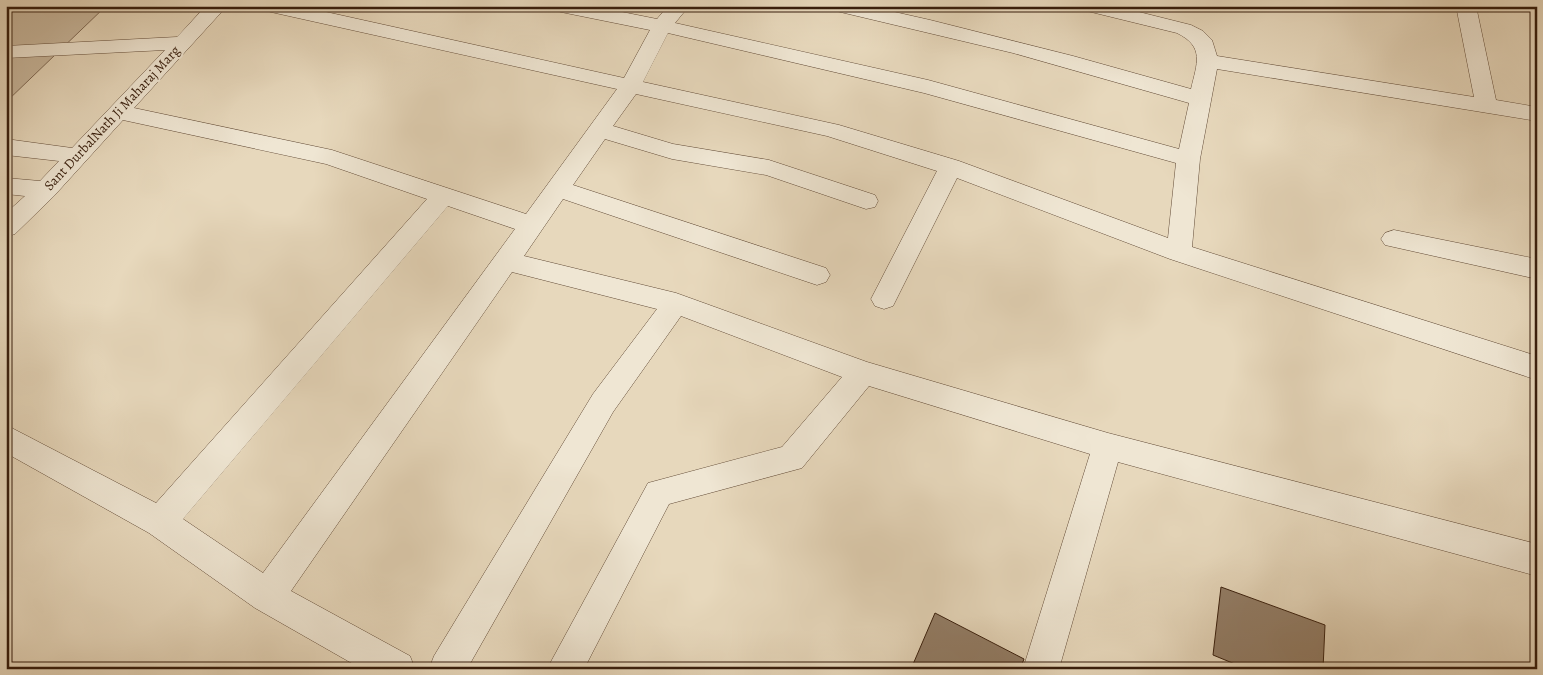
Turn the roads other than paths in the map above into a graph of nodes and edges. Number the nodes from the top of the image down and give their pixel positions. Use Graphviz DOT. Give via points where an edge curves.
graph roads {
  1 [pos="217,6"];
  2 [pos="271,6"];
  3 [pos="561,6"];
  4 [pos="679,6"];
  5 [pos="839,6"];
  6 [pos="1090,6"];
  7 [pos="1466,6"];
  8 [pos="1118,10"];
  9 [pos="662,26"];
  10 [pos="183,43"];
  11 [pos="6,52"];
  12 [pos="1208,61"];
  13 [pos="630,87"];
  14 [pos="1200,99"];
  15 [pos="1486,104"];
  16 [pos="117,112"];
  17 [pos="1537,114"];
  18 [pos="600,130"];
  19 [pos="6,146"];
  20 [pos="77,156"];
  21 [pos="1188,159"];
  22 [pos="951,167"];
  23 [pos="6,186"];
  24 [pos="558,189"];
  25 [pos="46,190"];
  26 [pos="442,197"];
  27 [pos="866,201"];
  28 [pos="533,226"];
  29 [pos="6,228"];
  30 [pos="1394,239"];
  31 [pos="1179,252"];
  32 [pos="506,261"];
  33 [pos="1537,269"];
  34 [pos="817,275"];
  35 [pos="884,299"];
  36 [pos="676,302"];
  37 [pos="1537,368"];
  38 [pos="863,373"];
  39 [pos="6,438"];
  40 [pos="1108,446"];
  41 [pos="160,522"];
  42 [pos="1537,560"];
  43 [pos="267,596"];
  44 [pos="374,663"];
  45 [pos="447,669"];
  46 [pos="565,669"];
  47 [pos="1041,669"];
  1 -- 10 [label="street, Sant DurbalNath Ji Maharaj Marg"];
  2 -- 13 [label="street"];
  3 -- 9 [label="street"];
  4 -- 9 [label="street"];
  5 -- 14 [label="street" via="923,23"];
  6 -- 8 [label="street"];
  7 -- 15 [label="street"];
  8 -- 12 [label="street" via="1196,35 1205,44"];
  9 -- 13 [label="street"];
  9 -- 21 [label="street" via="928,87"];
  10 -- 11 [label="street"];
  10 -- 16 [label="street, Sant DurbalNath Ji Maharaj Marg"];
  12 -- 14 [label="street"];
  12 -- 15 [label="street"];
  13 -- 18 [label="street"];
  13 -- 22 [label="street" via="831,130"];
  14 -- 21 [label="street"];
  15 -- 17 [label="street"];
  16 -- 20 [label="street, Sant DurbalNath Ji Maharaj Marg"];
  16 -- 26 [label="street" via="332,158"];
  18 -- 24 [label="street"];
  18 -- 27 [label="street" via="672,151 769,168"];
  19 -- 20 [label="street"];
  20 -- 25 [label="street, Sant DurbalNath Ji Maharaj Marg"];
  21 -- 31 [label="street"];
  22 -- 31 [label="street"];
  22 -- 35 [label="street"];
  23 -- 25 [label="street"];
  24 -- 28 [label="street"];
  24 -- 34 [label="street"];
  25 -- 29 [label="street, Sant DurbalNath Ji Maharaj Marg"];
  26 -- 28 [label="street"];
  26 -- 41 [label="street"];
  28 -- 32 [label="street"];
  30 -- 33 [label="street"];
  31 -- 37 [label="street"];
  32 -- 36 [label="street"];
  32 -- 43 [label="street"];
  36 -- 38 [label="street"];
  36 -- 45 [label="street" via="603,403"];
  38 -- 40 [label="street"];
  38 -- 46 [label="street" via="790,458 659,493"];
  39 -- 41 [label="street"];
  40 -- 42 [label="street"];
  40 -- 47 [label="street"];
  41 -- 43 [label="street"];
  43 -- 44 [label="street"];
}
